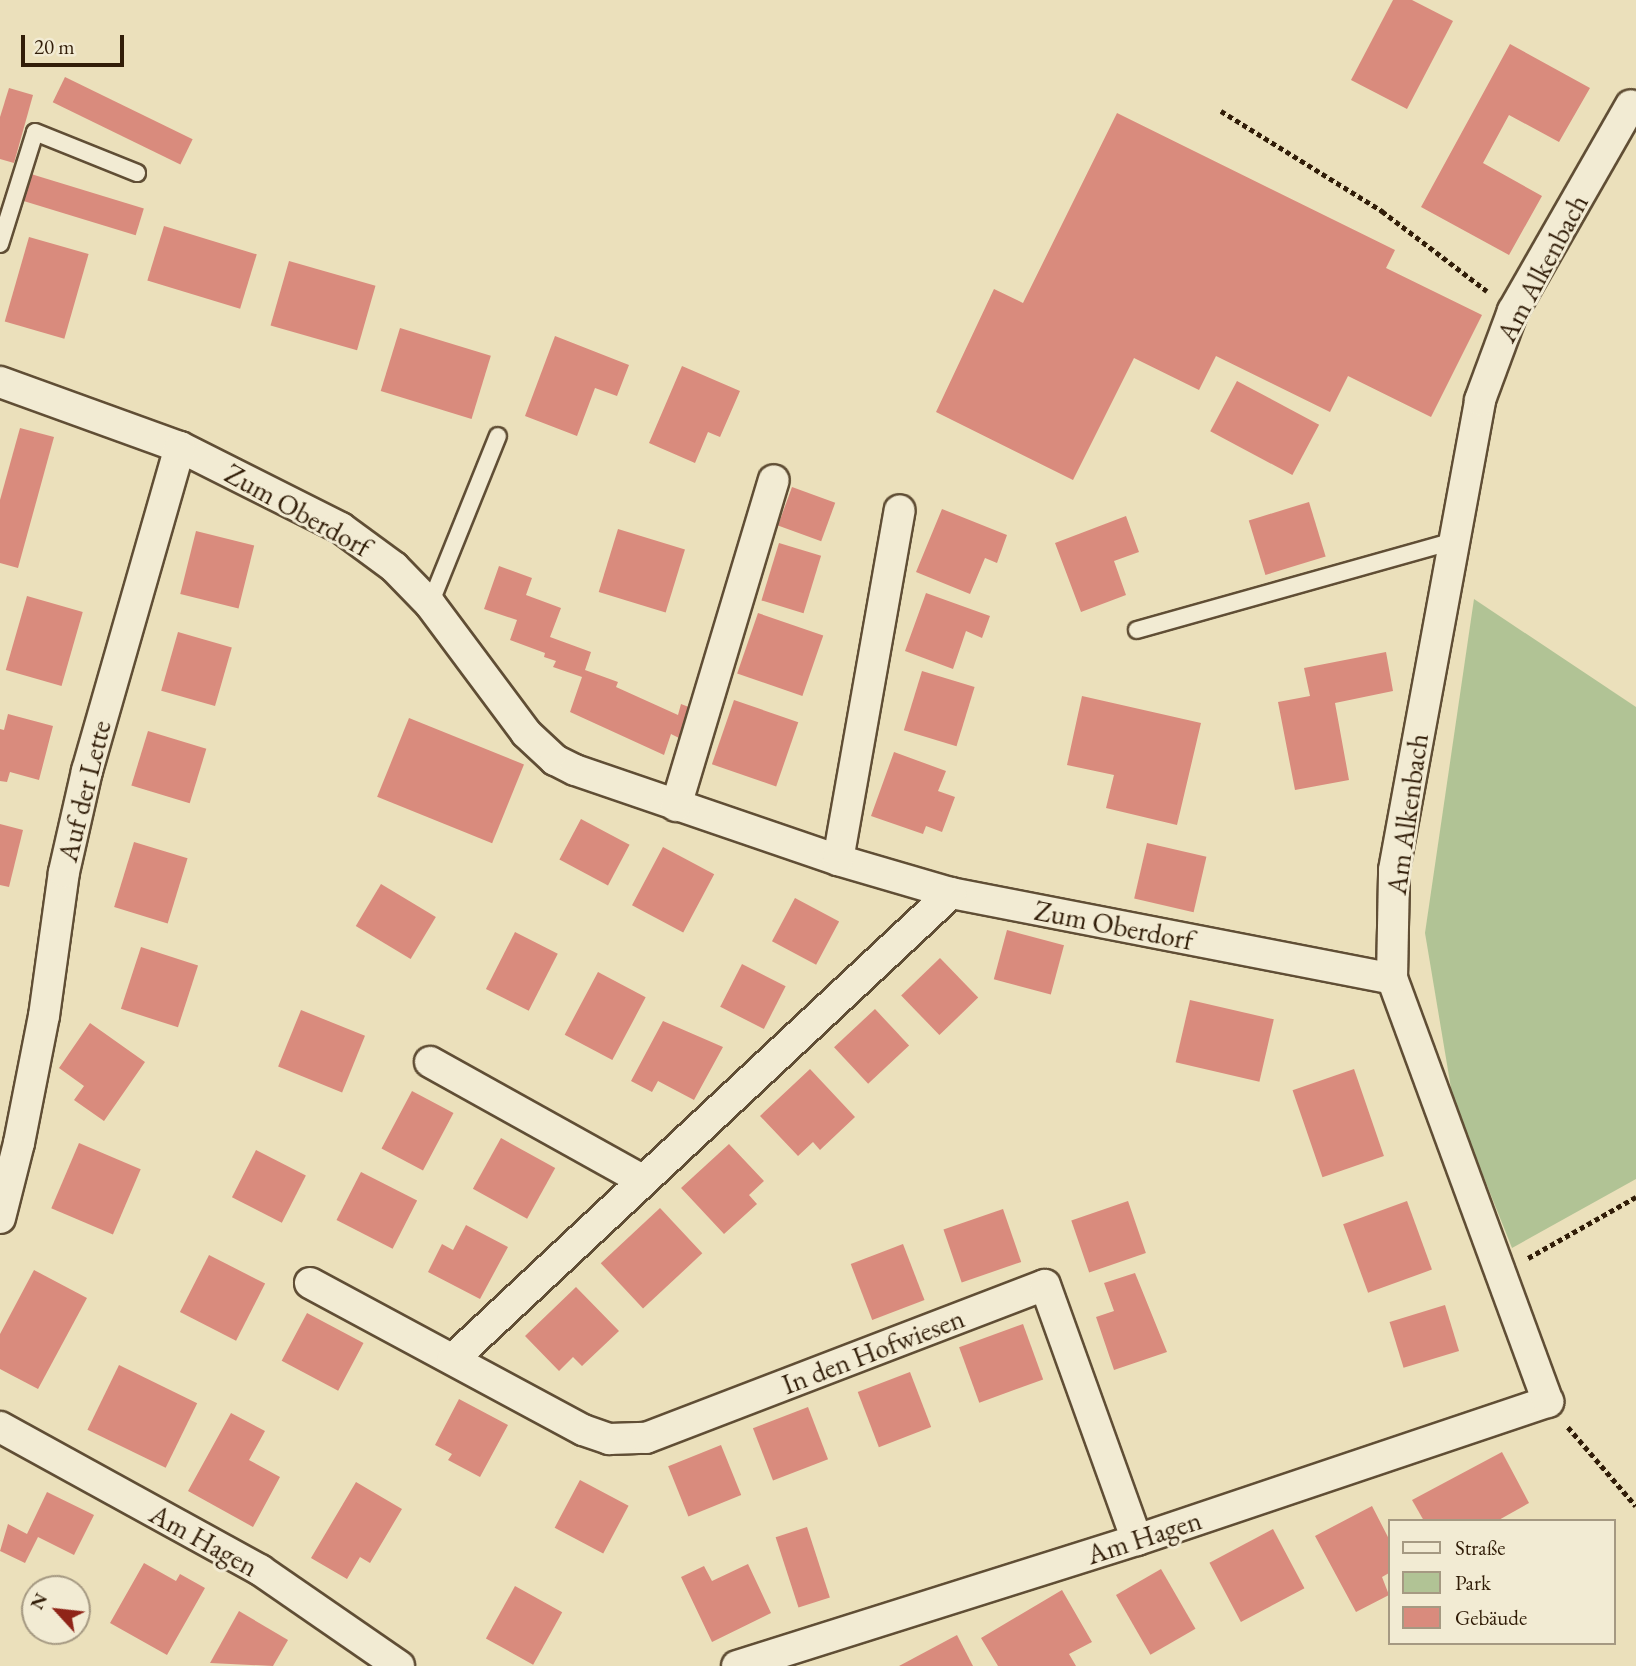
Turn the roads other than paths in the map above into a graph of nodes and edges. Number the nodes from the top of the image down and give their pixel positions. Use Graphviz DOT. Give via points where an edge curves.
graph roads {
  1 [pos="1631,105"];
  2 [pos="137,173"];
  3 [pos="0,244"];
  4 [pos="0,382"];
  5 [pos="498,436"];
  6 [pos="180,447"];
  7 [pos="774,480"];
  8 [pos="900,510"];
  9 [pos="1453,541"];
  10 [pos="430,604"];
  11 [pos="1137,629"];
  12 [pos="676,806"];
  13 [pos="838,860"];
  14 [pos="951,893"];
  15 [pos="1392,979"];
  16 [pos="430,1062"];
  17 [pos="10,1139"];
  18 [pos="642,1180"];
  19 [pos="0,1218"];
  20 [pos="310,1283"];
  21 [pos="453,1359"];
  22 [pos="1548,1402"];
  23 [pos="0,1427"];
  24 [pos="1137,1541"];
  25 [pos="399,1666"];
  26 [pos="737,1666"];
  1 -- 9 [label="street, Am Alkenbach" via="1513,311 1480,400"];
  2 -- 3 [label="lane" via="35,132"];
  4 -- 6 [label="street, Zum Oberdorf"];
  5 -- 10 [label="lane"];
  6 -- 10 [label="street, Zum Oberdorf" via="341,527 394,567"];
  6 -- 17 [label="street, Auf der Lette" via="84,783 64,872 44,1016"];
  7 -- 12 [label="street"];
  8 -- 13 [label="street"];
  9 -- 11 [label="lane"];
  9 -- 15 [label="street, Am Alkenbach" via="1394,870"];
  10 -- 12 [label="street, Zum Oberdorf" via="539,747 575,770"];
  12 -- 13 [label="street, Zum Oberdorf"];
  13 -- 14 [label="street, Zum Oberdorf"];
  14 -- 15 [label="street, Zum Oberdorf"];
  14 -- 18 [label="street"];
  15 -- 22 [label="street, Am Alkenbach"];
  16 -- 18 [label="street"];
  17 -- 19 [label="street, Auf der Lette"];
  18 -- 21 [label="street"];
  20 -- 21 [label="street, In den Hofwiesen"];
  21 -- 24 [label="street, In den Hofwiesen" via="583,1430 609,1438 646,1438 1045,1284"];
  22 -- 24 [label="street, Am Hagen"];
  23 -- 25 [label="street, Am Hagen" via="260,1570"];
  24 -- 26 [label="street, Am Hagen"];
}
